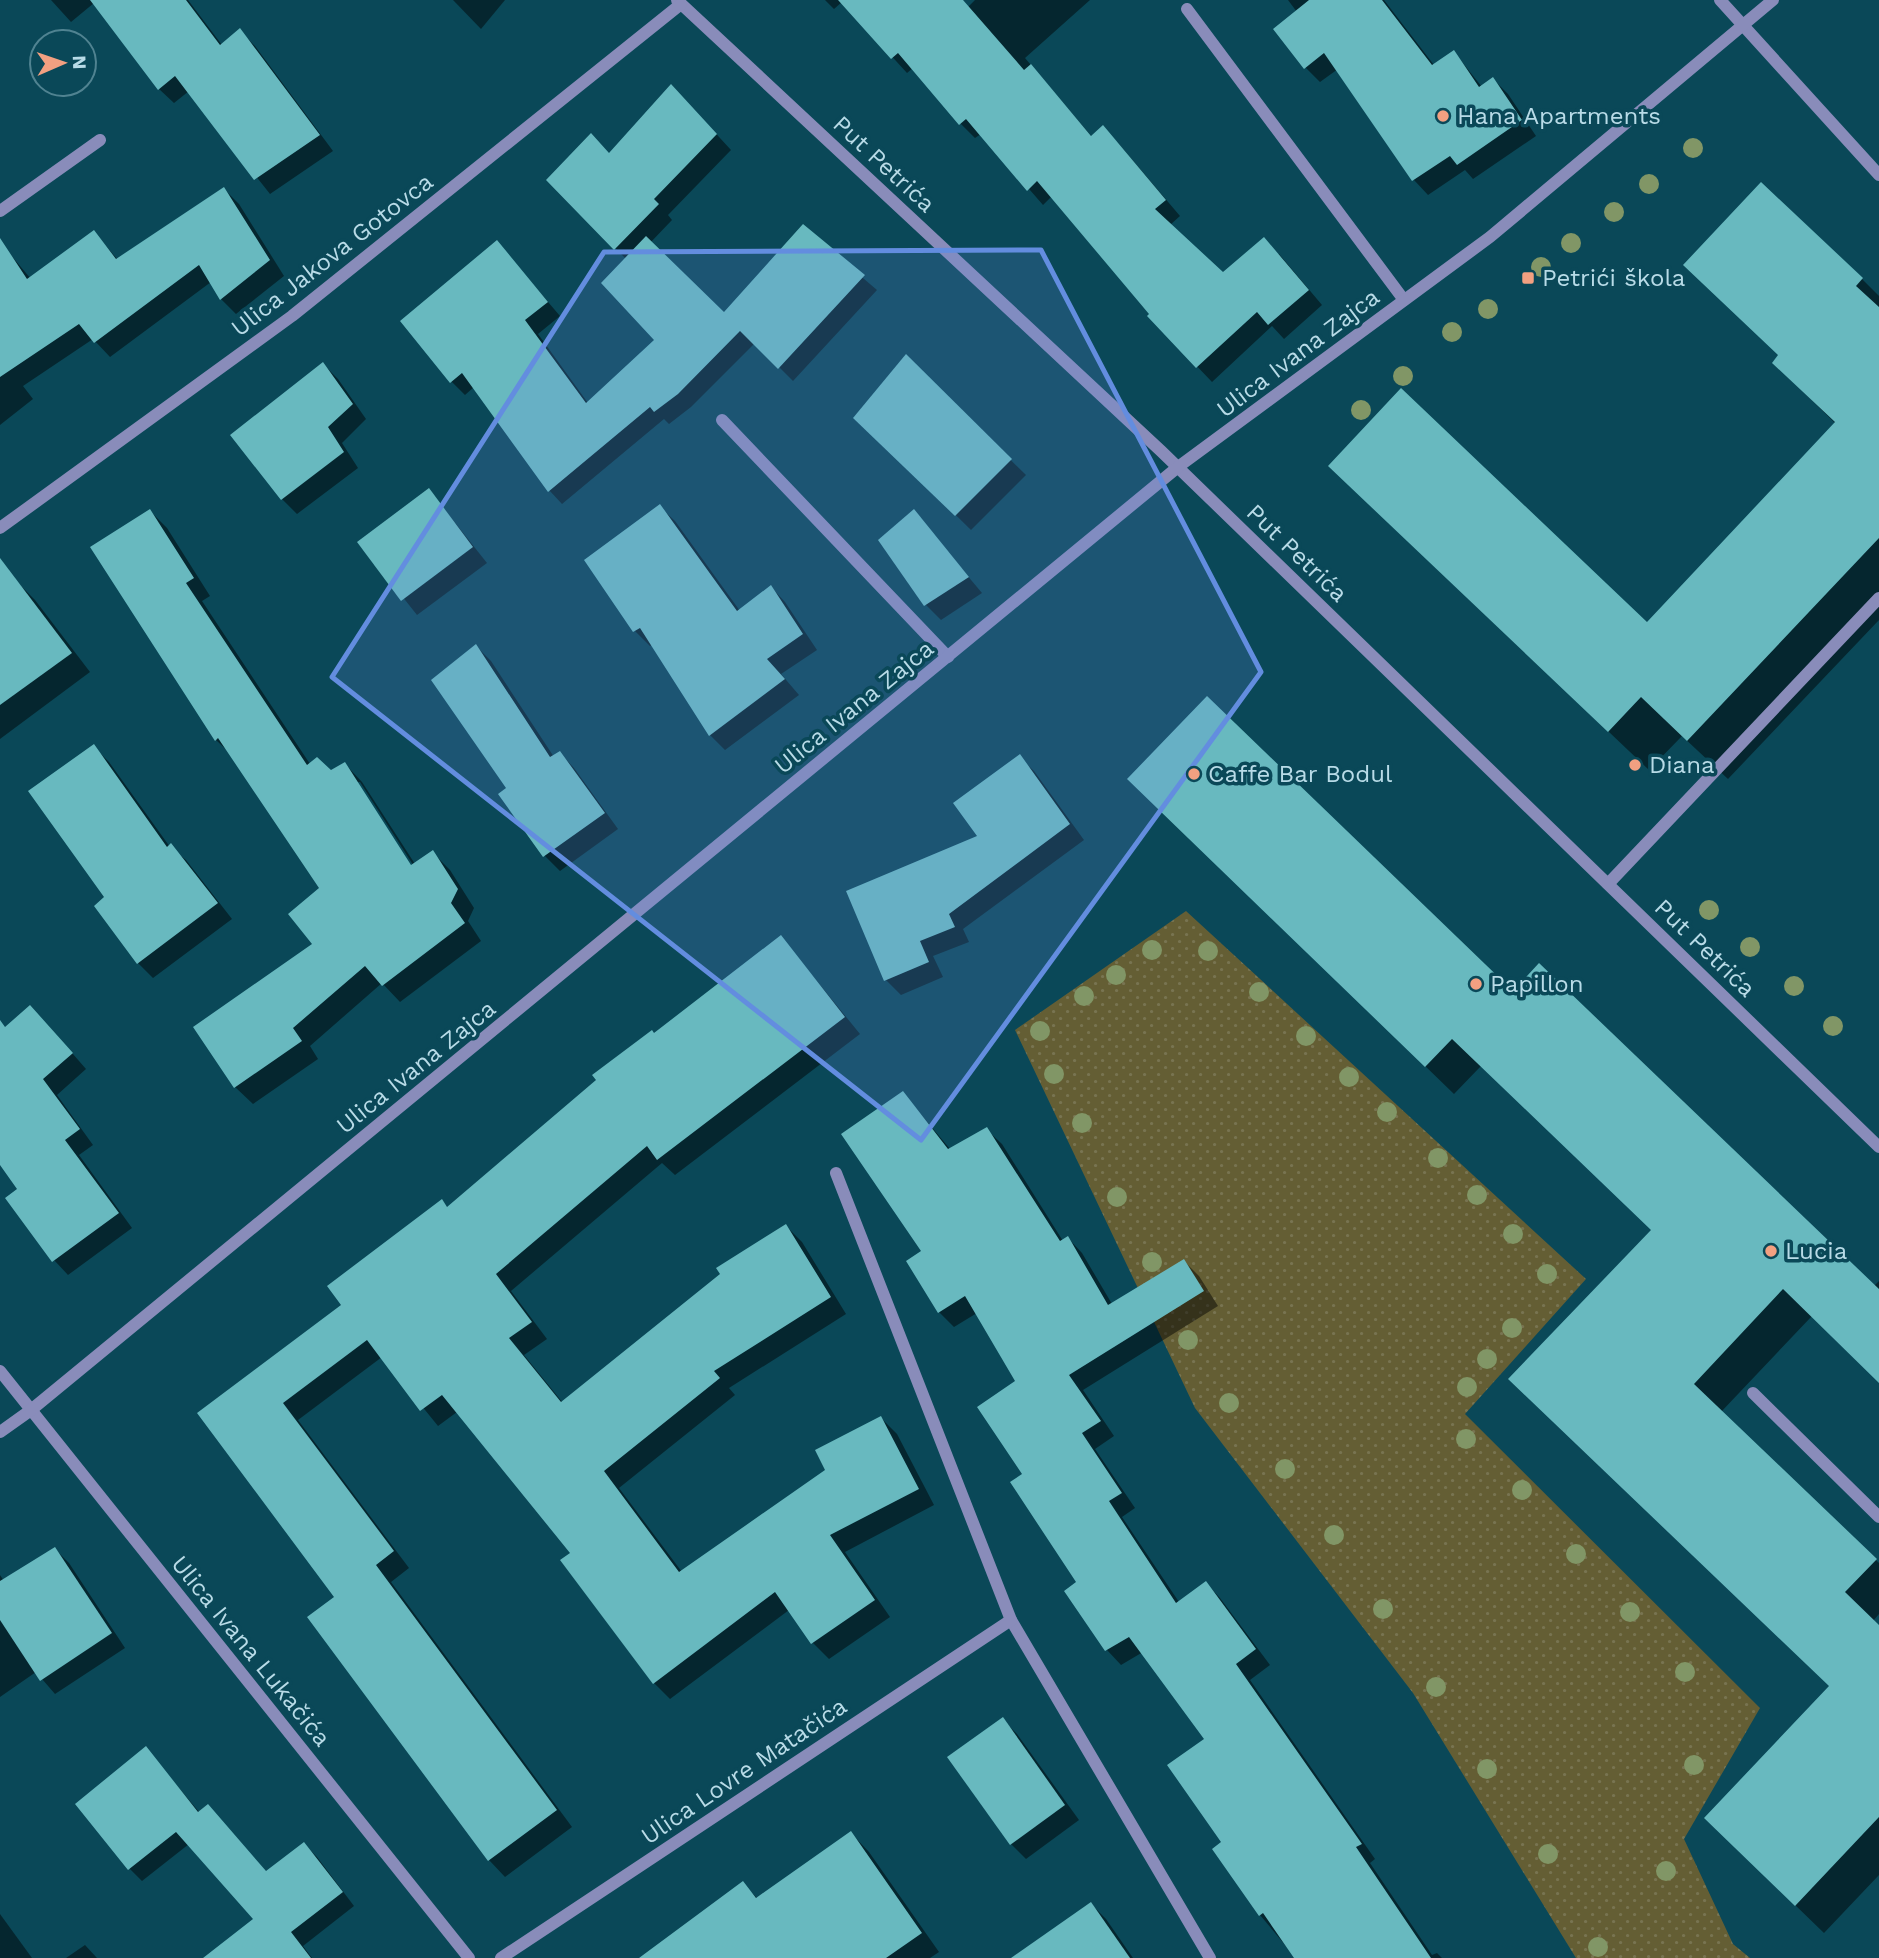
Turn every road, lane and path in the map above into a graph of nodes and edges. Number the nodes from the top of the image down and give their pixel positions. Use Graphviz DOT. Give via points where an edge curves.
graph roads {
  1 [pos="1720,0"];
  2 [pos="1773,0"];
  3 [pos="679,2"];
  4 [pos="1187,9"];
  5 [pos="1742,25"];
  6 [pos="100,140"];
  7 [pos="1879,175"];
  8 [pos="0,211"];
  9 [pos="1404,300"];
  10 [pos="722,420"];
  11 [pos="1178,467"];
  12 [pos="0,528"];
  13 [pos="1879,598"];
  14 [pos="948,657"];
  15 [pos="1608,884"];
  16 [pos="1879,1147"];
  17 [pos="836,1173"];
  18 [pos="0,1371"];
  19 [pos="1753,1393"];
  20 [pos="31,1410"];
  21 [pos="0,1432"];
  22 [pos="1879,1517"];
  23 [pos="1011,1620"];
  24 [pos="469,1958"];
  25 [pos="501,1958"];
  26 [pos="1210,1958"];
  1 -- 5 [label="street"];
  2 -- 5 [label="street, Ulica Ivana Zajca"];
  3 -- 11 [label="street, Put Petrića"];
  3 -- 12 [label="street, Ulica Jakova Gotovca" via="292,316"];
  4 -- 9 [label="street"];
  5 -- 7 [label="street"];
  5 -- 9 [label="street, Ulica Ivana Zajca" via="1490,237"];
  6 -- 8 [label="street"];
  9 -- 11 [label="street, Ulica Ivana Zajca"];
  10 -- 14 [label="street"];
  11 -- 14 [label="street, Ulica Ivana Zajca"];
  11 -- 15 [label="street, Put Petrića"];
  13 -- 15 [label="street"];
  14 -- 20 [label="street, Ulica Ivana Zajca"];
  15 -- 16 [label="street, Put Petrića"];
  17 -- 23 [label="street"];
  18 -- 20 [label="street, Ulica Ivana Lukačića"];
  19 -- 22 [label="street"];
  20 -- 21 [label="street, Ulica Ivana Zajca"];
  20 -- 24 [label="street, Ulica Ivana Lukačića"];
  23 -- 25 [label="street, Ulica Lovre Matačića"];
  23 -- 26 [label="street"];
}
